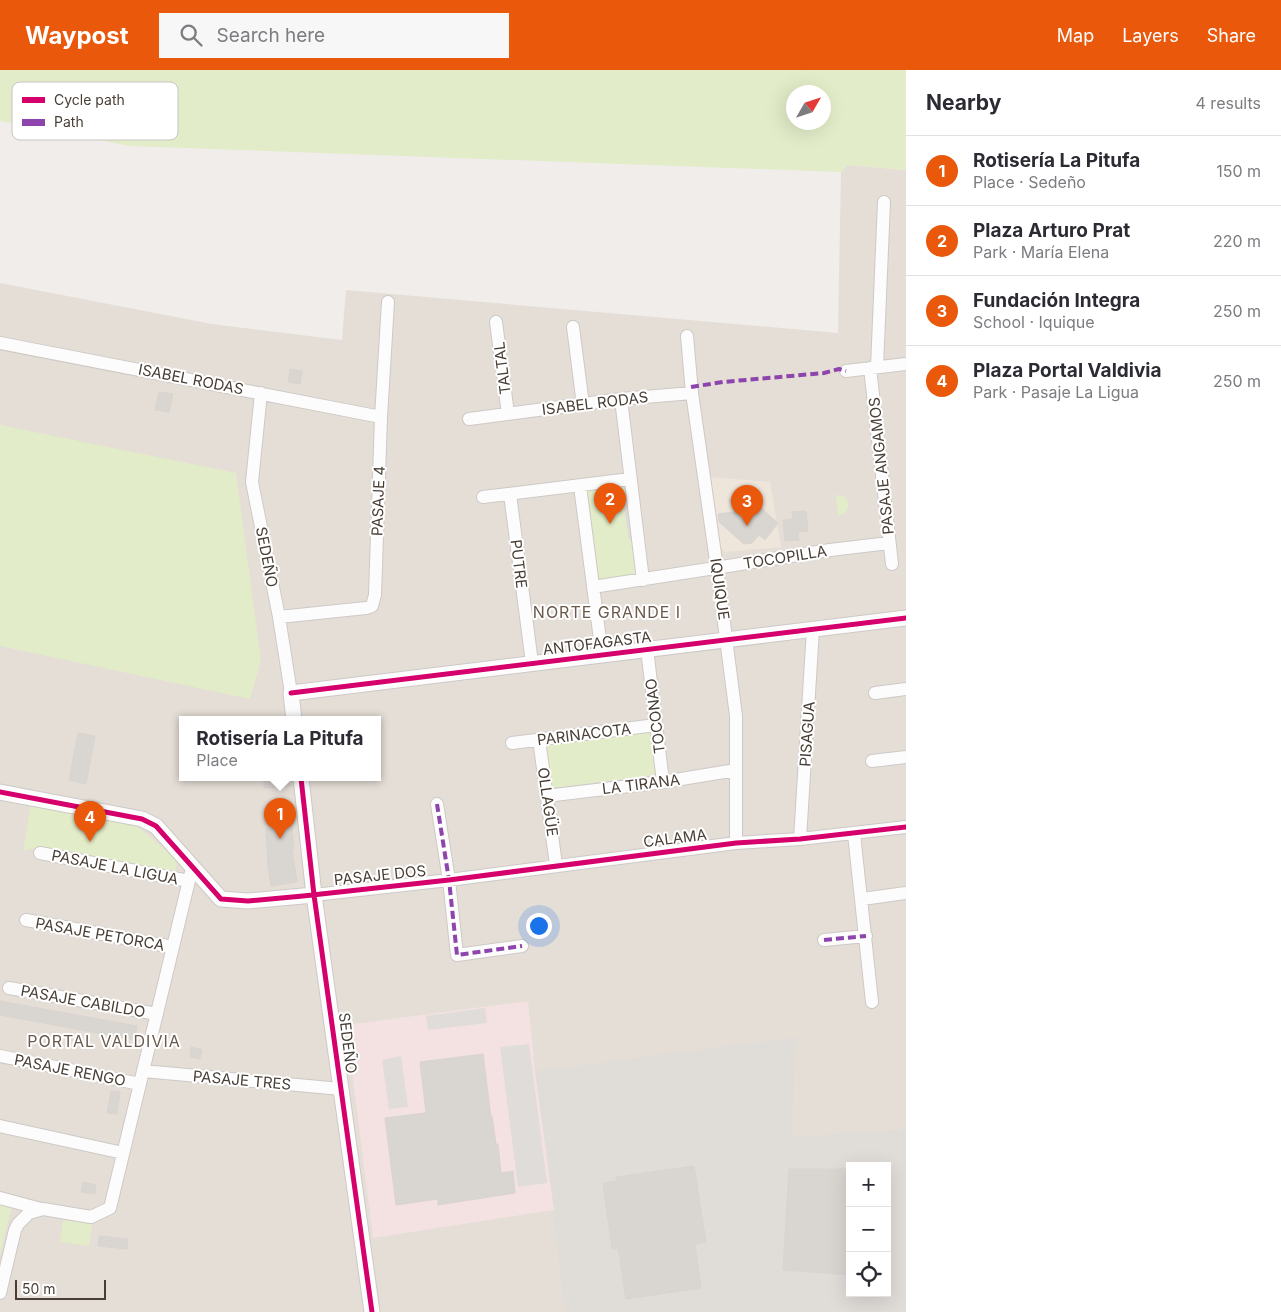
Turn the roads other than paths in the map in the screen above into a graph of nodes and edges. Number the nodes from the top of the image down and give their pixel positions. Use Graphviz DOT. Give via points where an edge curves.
graph roads {
  1 [pos="884,202"];
  2 [pos="388,302"];
  3 [pos="496,322"];
  4 [pos="573,327"];
  5 [pos="687,336"];
  6 [pos="0,343"];
  7 [pos="906,364"];
  8 [pos="874,368"];
  9 [pos="846,371"];
  10 [pos="262,393"];
  11 [pos="692,393"];
  12 [pos="621,400"];
  13 [pos="583,405"];
  14 [pos="508,414"];
  15 [pos="381,417"];
  16 [pos="469,419"];
  17 [pos="630,480"];
  18 [pos="580,486"];
  19 [pos="510,494"];
  20 [pos="483,497"];
  21 [pos="889,543"];
  22 [pos="892,564"];
  23 [pos="717,568"];
  24 [pos="643,580"];
  25 [pos="593,587"];
  26 [pos="279,617"];
  27 [pos="906,618"];
  28 [pos="814,629"];
  29 [pos="727,640"];
  30 [pos="647,649"];
  31 [pos="602,655"];
  32 [pos="532,663"];
  33 [pos="906,688"];
  34 [pos="291,693"];
  35 [pos="875,693"];
  36 [pos="294,716"];
  37 [pos="656,725"];
  38 [pos="539,739"];
  39 [pos="512,743"];
  40 [pos="906,757"];
  41 [pos="872,761"];
  42 [pos="736,770"];
  43 [pos="300,781"];
  44 [pos="662,782"];
  45 [pos="0,792"];
  46 [pos="546,796"];
  47 [pos="437,804"];
  48 [pos="906,827"];
  49 [pos="854,834"];
  50 [pos="800,839"];
  51 [pos="736,842"];
  52 [pos="40,853"];
  53 [pos="556,865"];
  54 [pos="191,874"];
  55 [pos="449,880"];
  56 [pos="906,892"];
  57 [pos="314,895"];
  58 [pos="862,899"];
  59 [pos="26,920"];
  60 [pos="866,936"];
  61 [pos="824,940"];
  62 [pos="522,946"];
  63 [pos="173,947"];
  64 [pos="8,988"];
  65 [pos="872,1002"];
  66 [pos="157,1014"];
  67 [pos="0,1056"];
  68 [pos="143,1071"];
  69 [pos="140,1084"];
  70 [pos="341,1088"];
  71 [pos="0,1126"];
  72 [pos="123,1153"];
  73 [pos="0,1198"];
  74 [pos="42,1210"];
  75 [pos="0,1293"];
  76 [pos="372,1312"];
  1 -- 8 [label="street, PASAJE ANGAMOS"];
  2 -- 15 [label="street, PASAJE 4"];
  3 -- 14 [label="street, TALTAL"];
  4 -- 13 [label="street"];
  5 -- 11 [label="street, IQUIQUE"];
  6 -- 10 [label="street, ISABEL RODAS"];
  7 -- 8 [label="street"];
  8 -- 9 [label="street"];
  8 -- 21 [label="street, PASAJE ANGAMOS"];
  10 -- 15 [label="street, ISABEL RODAS"];
  10 -- 26 [label="street, SEDEÑO" via="252,482"];
  11 -- 12 [label="street, ISABEL RODAS"];
  11 -- 23 [label="street, IQUIQUE"];
  12 -- 13 [label="street, ISABEL RODAS"];
  12 -- 17 [label="street"];
  13 -- 14 [label="street, ISABEL RODAS"];
  14 -- 16 [label="street, ISABEL RODAS"];
  15 -- 26 [label="street, PASAJE 4" via="372,606"];
  17 -- 18 [label="street"];
  17 -- 24 [label="street"];
  18 -- 19 [label="street"];
  18 -- 25 [label="street"];
  19 -- 20 [label="street"];
  19 -- 32 [label="street, PUTRE"];
  21 -- 22 [label="street, PASAJE ANGAMOS"];
  21 -- 23 [label="street, TOCOPILLA"];
  23 -- 24 [label="street, TOCOPILLA"];
  23 -- 29 [label="street, IQUIQUE"];
  24 -- 25 [label="street, TOCOPILLA"];
  25 -- 31 [label="street"];
  26 -- 34 [label="street, SEDEÑO"];
  27 -- 28 [label="street, ANTOFAGASTA"];
  28 -- 29 [label="street, ANTOFAGASTA"];
  28 -- 50 [label="street, PISAGUA"];
  29 -- 30 [label="street, ANTOFAGASTA"];
  29 -- 42 [label="street, IQUIQUE" via="736,716"];
  30 -- 31 [label="street, ANTOFAGASTA"];
  30 -- 37 [label="street, TOCONAO"];
  31 -- 32 [label="street, ANTOFAGASTA"];
  32 -- 34 [label="street, ANTOFAGASTA"];
  33 -- 35 [label="street"];
  34 -- 36 [label="street, SEDEÑO"];
  37 -- 38 [label="street, PARINACOTA"];
  37 -- 44 [label="street, TOCONAO"];
  38 -- 39 [label="street, PARINACOTA"];
  38 -- 46 [label="street, OLLAGÜE"];
  40 -- 41 [label="street"];
  42 -- 44 [label="street, LA TIRANA"];
  42 -- 51 [label="street, IQUIQUE"];
  43 -- 57 [label="street, SEDEÑO"];
  44 -- 46 [label="street, LA TIRANA"];
  45 -- 54 [label="street" via="142,818 156,826"];
  46 -- 53 [label="street, OLLAGÜE"];
  47 -- 55 [label="street"];
  48 -- 49 [label="street, CALAMA"];
  49 -- 50 [label="street, CALAMA"];
  49 -- 58 [label="street"];
  50 -- 51 [label="street, CALAMA"];
  51 -- 53 [label="street, CALAMA"];
  52 -- 54 [label="street, PASAJE LA LIGUA"];
  53 -- 55 [label="street, CALAMA"];
  54 -- 57 [label="street" via="221,899 248,901"];
  54 -- 63 [label="street"];
  55 -- 57 [label="street, PASAJE DOS"];
  55 -- 62 [label="street" via="457,955"];
  56 -- 58 [label="street"];
  57 -- 70 [label="street, SEDEÑO"];
  58 -- 60 [label="street"];
  59 -- 63 [label="street, PASAJE PETORCA"];
  60 -- 61 [label="street"];
  60 -- 65 [label="street"];
  63 -- 66 [label="street"];
  64 -- 66 [label="street, PASAJE CABILDO"];
  66 -- 68 [label="street"];
  67 -- 69 [label="street, PASAJE RENGO"];
  68 -- 69 [label="street"];
  68 -- 70 [label="street, PASAJE TRES"];
  69 -- 72 [label="street"];
  70 -- 76 [label="street, SEDEÑO"];
  71 -- 72 [label="street"];
  72 -- 74 [label="street" via="110,1208 91,1217"];
  73 -- 74 [label="street"];
  74 -- 75 [label="street" via="29,1213 18,1224"];
}
